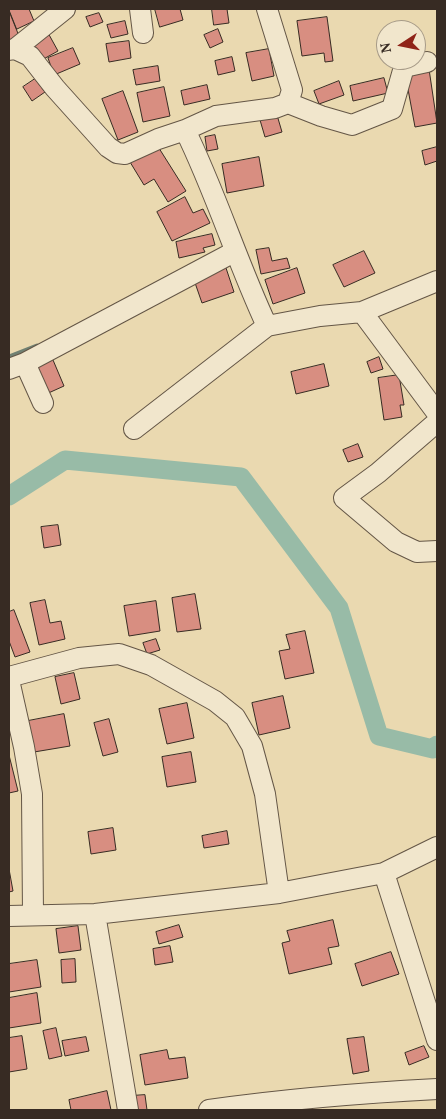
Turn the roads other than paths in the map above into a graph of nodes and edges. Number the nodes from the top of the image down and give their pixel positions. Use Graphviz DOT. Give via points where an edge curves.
graph roads {
  1 [pos="140,9"];
  2 [pos="268,9"];
  3 [pos="54,12"];
  4 [pos="143,33"];
  5 [pos="12,49"];
  6 [pos="427,62"];
  7 [pos="288,103"];
  8 [pos="185,130"];
  9 [pos="234,252"];
  10 [pos="437,281"];
  11 [pos="362,312"];
  12 [pos="267,326"];
  13 [pos="17,366"];
  14 [pos="43,403"];
  15 [pos="437,413"];
  16 [pos="437,422"];
  17 [pos="134,429"];
  18 [pos="437,551"];
  19 [pos="9,678"];
  20 [pos="437,847"];
  21 [pos="384,873"];
  22 [pos="279,893"];
  23 [pos="33,914"];
  24 [pos="96,914"];
  25 [pos="9,916"];
  26 [pos="437,1040"];
  27 [pos="437,1090"];
  28 [pos="374,1101"];
  29 [pos="128,1110"];
  30 [pos="209,1110"];
  1 -- 4 [label="street"];
  2 -- 7 [label="street" via="292,90"];
  3 -- 5 [label="street"];
  5 -- 8 [label="street" via="30,56 55,88 117,154 125,154"];
  6 -- 7 [label="street" via="404,68 392,109 352,126"];
  7 -- 8 [label="street" via="275,108 216,116"];
  8 -- 9 [label="street"];
  9 -- 12 [label="street"];
  9 -- 13 [label="street"];
  10 -- 11 [label="street"];
  11 -- 12 [label="street"];
  11 -- 15 [label="street"];
  12 -- 17 [label="street"];
  13 -- 14 [label="street"];
  16 -- 18 [label="street" via="378,474 344,498 396,542 417,552"];
  19 -- 22 [label="street" via="79,658 119,654 151,665 215,701 235,717 252,746 265,794"];
  19 -- 23 [label="street" via="32,794"];
  20 -- 21 [label="street"];
  21 -- 22 [label="street"];
  21 -- 26 [label="street"];
  22 -- 24 [label="street"];
  23 -- 24 [label="street"];
  23 -- 25 [label="street"];
  24 -- 29 [label="street"];
  27 -- 28 [label="street"];
  28 -- 30 [label="street" via="256,1103"];
}
